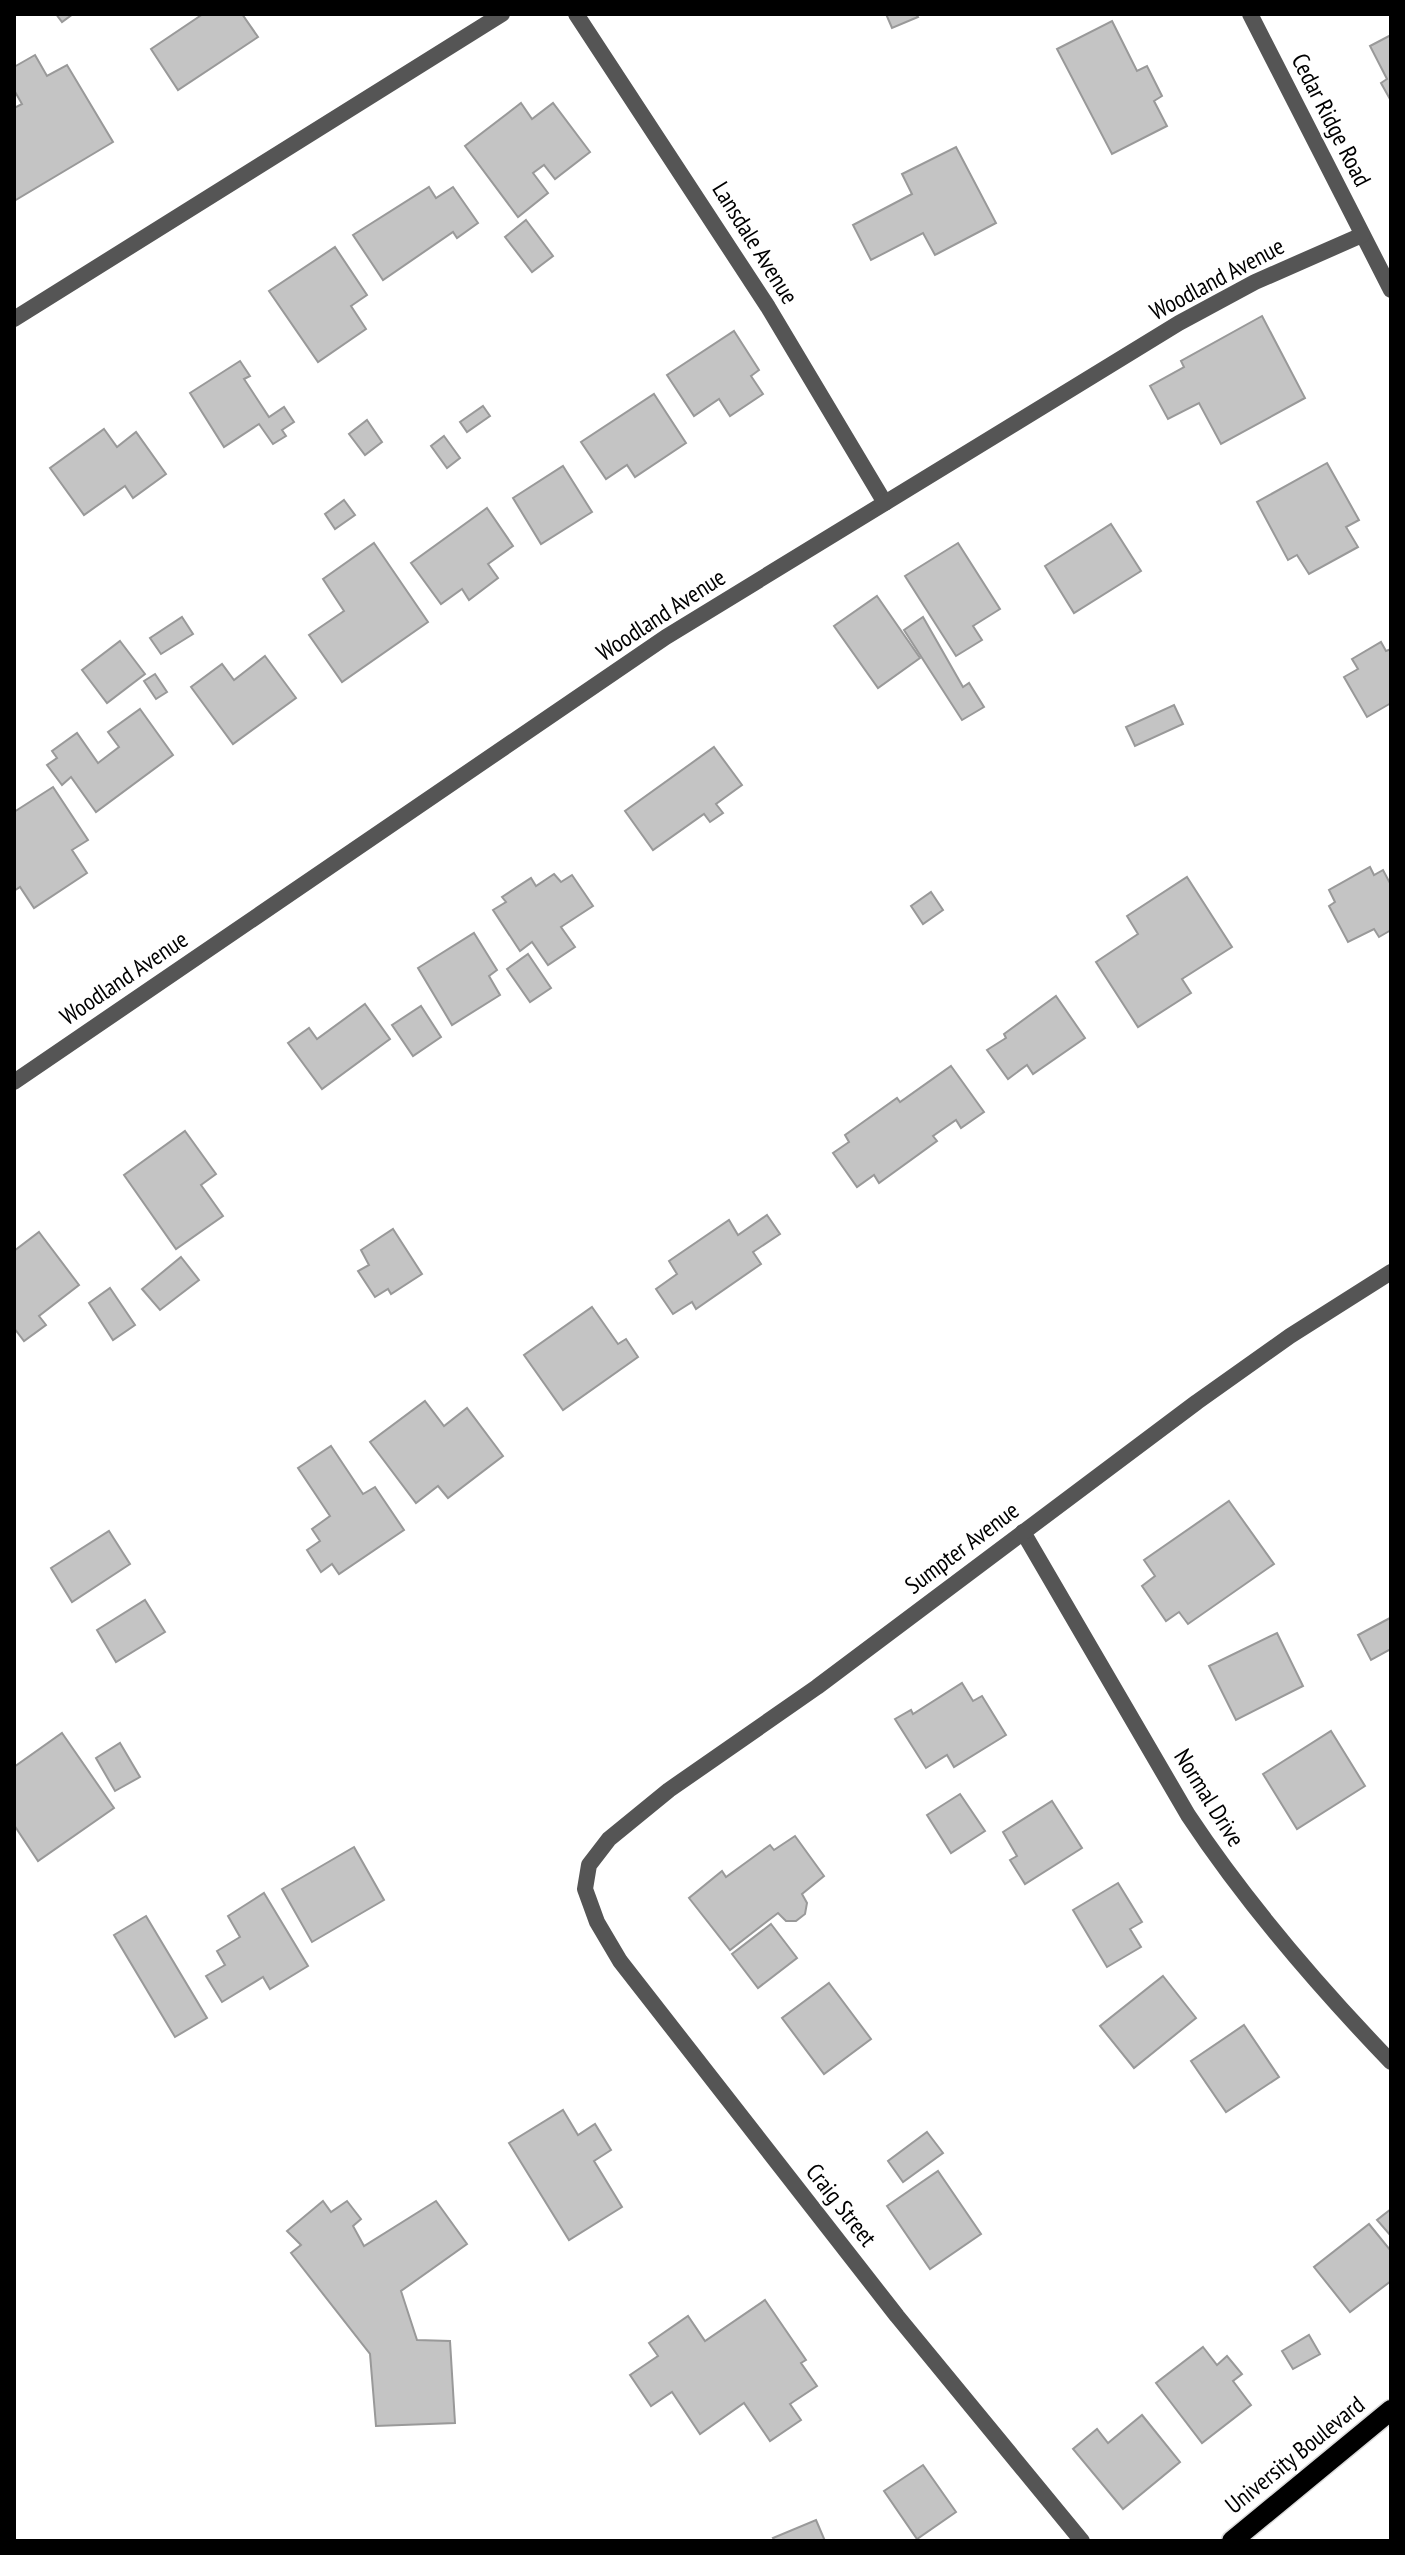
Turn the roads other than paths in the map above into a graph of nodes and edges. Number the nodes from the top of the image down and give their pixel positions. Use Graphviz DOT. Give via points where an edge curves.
graph roads {
  1 [pos="502,14"];
  2 [pos="576,14"];
  3 [pos="1250,14"];
  4 [pos="1362,235"];
  5 [pos="1391,290"];
  6 [pos="14,319"];
  7 [pos="885,503"];
  8 [pos="14,1082"];
  9 [pos="1391,1272"];
  10 [pos="1023,1532"];
  11 [pos="585,1884"];
  12 [pos="1391,2062"];
  13 [pos="1391,2410"];
  14 [pos="1082,2541"];
  15 [pos="1232,2541"];
  1 -- 6 [label="street"];
  2 -- 7 [label="street, Lansdale Avenue" via="751,280"];
  3 -- 4 [label="street, Cedar Ridge Road"];
  4 -- 5 [label="street, Cedar Ridge Road"];
  4 -- 7 [label="street, Woodland Avenue" via="1255,282 1179,323"];
  7 -- 8 [label="street, Woodland Avenue" via="666,637"];
  9 -- 10 [label="street, Sumpter Avenue" via="1290,1336"];
  10 -- 11 [label="street, Sumpter Avenue" via="657,1799 609,1839 589,1865"];
  10 -- 12 [label="street, Normal Drive" via="1218,1860 1320,1987"];
  11 -- 14 [label="street, Craig Street" via="597,1922 620,1961 897,2316"];
  13 -- 15 [label="main road, University Boulevard"];
}
